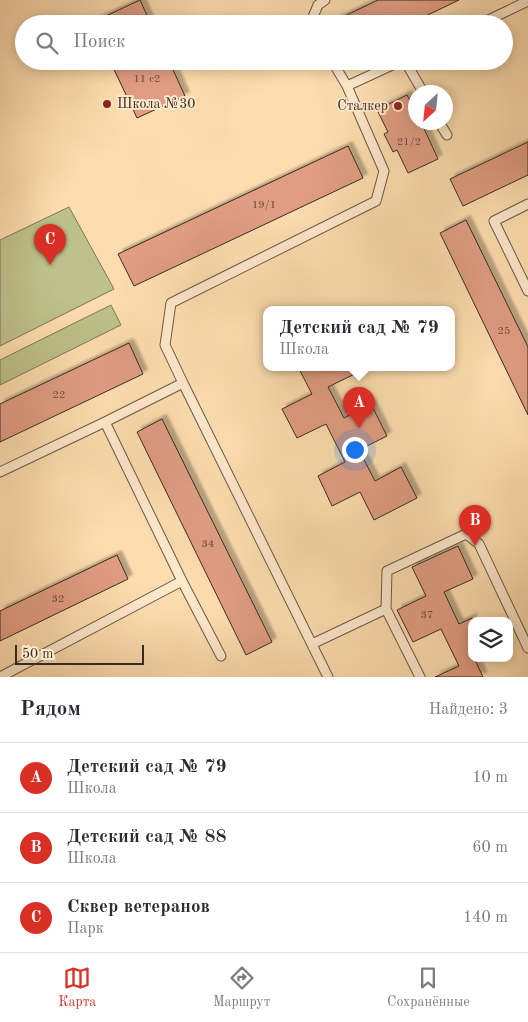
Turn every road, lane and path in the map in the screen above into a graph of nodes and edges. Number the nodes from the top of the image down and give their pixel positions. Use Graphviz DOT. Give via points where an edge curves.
graph roads {
  1 [pos="325,0"];
  2 [pos="528,1"];
  3 [pos="314,15"];
  4 [pos="499,15"];
  5 [pos="338,70"];
  6 [pos="382,70"];
  7 [pos="410,70"];
  8 [pos="419,85"];
  9 [pos="348,86"];
  10 [pos="444,130"];
  11 [pos="447,135"];
  12 [pos="528,204"];
  13 [pos="528,290"];
  14 [pos="183,383"];
  15 [pos="105,422"];
  16 [pos="0,472"];
  17 [pos="182,581"];
  18 [pos="386,609"];
  19 [pos="312,644"];
  20 [pos="528,648"];
  21 [pos="221,656"];
  22 [pos="0,677"];
  23 [pos="328,677"];
  24 [pos="420,677"];
  1 -- 3 [label="lane" via="318,5"];
  2 -- 4 [label="lane"];
  5 -- 9 [label="lane"];
  6 -- 9 [label="lane"];
  7 -- 8 [label="lane"];
  9 -- 14 [label="lane" via="384,171 376,201 170,303 165,345"];
  10 -- 11 [label="lane"];
  12 -- 13 [label="lane" via="494,221"];
  14 -- 15 [label="lane"];
  14 -- 19 [label="lane"];
  15 -- 16 [label="lane"];
  15 -- 17 [label="lane"];
  17 -- 21 [label="lane"];
  17 -- 22 [label="lane"];
  18 -- 19 [label="lane"];
  18 -- 20 [label="lane" via="388,571 466,534 479,544"];
  18 -- 24 [label="lane"];
  19 -- 23 [label="lane"];
}
